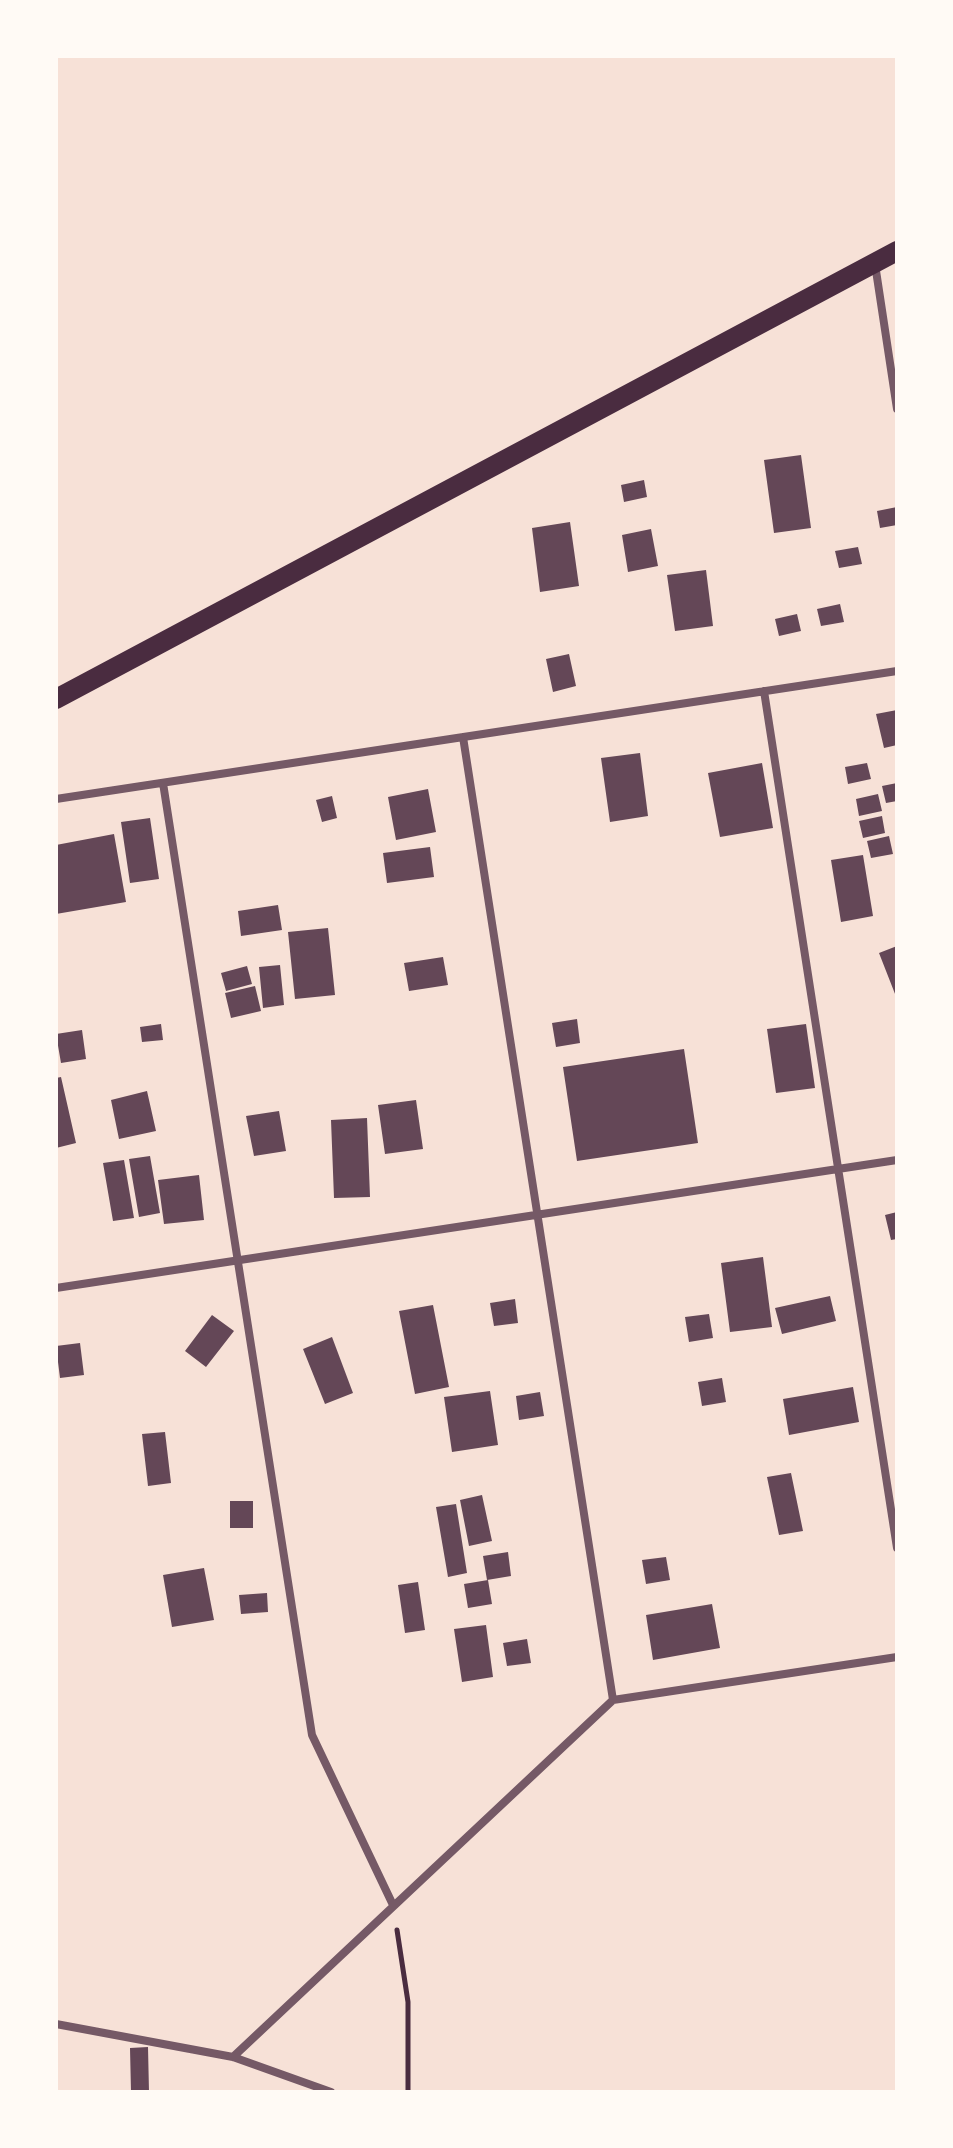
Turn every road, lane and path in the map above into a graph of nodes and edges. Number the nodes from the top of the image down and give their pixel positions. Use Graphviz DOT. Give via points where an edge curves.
graph roads {
  1 [pos="897,251"];
  2 [pos="875,264"];
  3 [pos="897,409"];
  4 [pos="897,671"];
  5 [pos="764,691"];
  6 [pos="56,699"];
  7 [pos="463,737"];
  8 [pos="163,783"];
  9 [pos="56,799"];
  10 [pos="897,1160"];
  11 [pos="838,1169"];
  12 [pos="538,1215"];
  13 [pos="238,1261"];
  14 [pos="56,1288"];
  15 [pos="897,1548"];
  16 [pos="897,1657"];
  17 [pos="613,1700"];
  18 [pos="393,1905"];
  19 [pos="56,2024"];
  20 [pos="233,2057"];
  21 [pos="331,2092"];
  22 [pos="408,2092"];
  1 -- 2 [label="main road"];
  2 -- 3 [label="street"];
  2 -- 6 [label="main road"];
  4 -- 5 [label="street"];
  5 -- 7 [label="street"];
  5 -- 11 [label="street"];
  7 -- 8 [label="street"];
  7 -- 12 [label="street"];
  8 -- 9 [label="street"];
  8 -- 13 [label="street"];
  10 -- 11 [label="street"];
  11 -- 12 [label="street"];
  11 -- 15 [label="street"];
  12 -- 13 [label="street"];
  12 -- 17 [label="street"];
  13 -- 14 [label="street"];
  13 -- 18 [label="street" via="312,1735"];
  16 -- 17 [label="street"];
  17 -- 18 [label="street"];
  18 -- 20 [label="street"];
  18 -- 22 [label="path" via="408,2002"];
  19 -- 20 [label="street"];
  20 -- 21 [label="street"];
}
